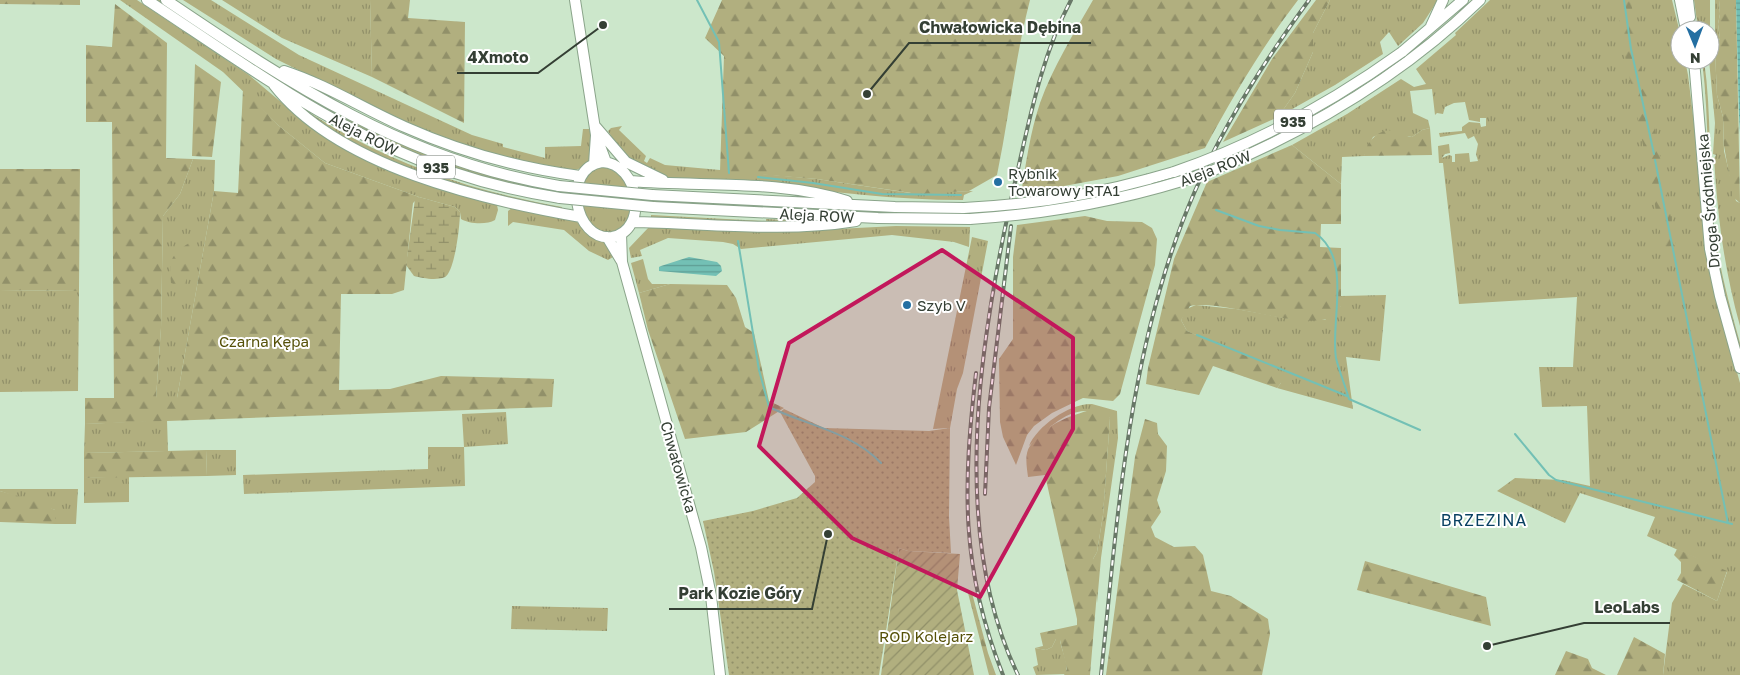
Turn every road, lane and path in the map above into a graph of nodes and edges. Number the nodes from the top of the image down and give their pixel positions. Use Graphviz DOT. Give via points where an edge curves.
graph roads {
  1 [pos="147,0"];
  2 [pos="166,0"];
  3 [pos="575,0"];
  4 [pos="1443,0"];
  5 [pos="1463,0"];
  6 [pos="1480,0"];
  7 [pos="1680,0"];
  8 [pos="1688,0"];
  9 [pos="1684,20"];
  10 [pos="1691,20"];
  11 [pos="1429,31"];
  12 [pos="271,67"];
  13 [pos="1695,70"];
  14 [pos="269,78"];
  15 [pos="595,130"];
  16 [pos="606,162"];
  17 [pos="594,164"];
  18 [pos="580,176"];
  19 [pos="631,182"];
  20 [pos="670,183"];
  21 [pos="860,206"];
  22 [pos="581,217"];
  23 [pos="878,218"];
  24 [pos="632,222"];
  25 [pos="621,234"];
  26 [pos="607,237"];
  27 [pos="622,262"];
  28 [pos="1740,368"];
  29 [pos="720,675"];
  1 -- 14 [label="main road, Aleja ROW / 935"];
  2 -- 12 [label="main road, Aleja ROW / 935"];
  3 -- 15 [label="main road"];
  4 -- 11 [label="main road"];
  5 -- 11 [label="main road, Aleja ROW / 935"];
  6 -- 23 [label="main road, Aleja ROW / 935, bridge" via="1410,61 1314,123 1207,173 1142,193 1022,216"];
  7 -- 9 [label="main road"];
  8 -- 10 [label="main road"];
  11 -- 21 [label="main road, Aleja ROW / 935, bridge" via="1366,78 1312,111 1207,160 1149,179 1087,194 1022,204 964,208"];
  12 -- 18 [label="main road" via="308,79 399,124 458,148 520,166"];
  12 -- 21 [label="main road, Aleja ROW / 935, bridge" via="353,117 409,144 482,170 559,186 652,195"];
  13 -- 28 [label="main road, Droga Śródmiejska" via="1710,249 1718,291"];
  14 -- 22 [label="main road" via="288,103 316,126 394,166 480,196"];
  14 -- 23 [label="main road, Aleja ROW / 935, bridge" via="346,126 413,158 489,184 560,198 653,207"];
  15 -- 16 [label="main road"];
  15 -- 17 [label="main road"];
  15 -- 20 [label="main road" via="626,162"];
  16 -- 17 [label="main road"];
  16 -- 19 [label="main road" via="620,167"];
  17 -- 18 [label="main road"];
  18 -- 22 [label="main road" via="577,190"];
  19 -- 20 [label="main road"];
  19 -- 24 [label="main road" via="635,209"];
  20 -- 21 [label="main road" via="799,190 823,193"];
  22 -- 26 [label="main road" via="592,232"];
  23 -- 24 [label="main road" via="829,226 784,227"];
  24 -- 25 [label="main road"];
  25 -- 26 [label="main road"];
  25 -- 27 [label="main road, Chwałowicka"];
  26 -- 27 [label="main road, Chwałowicka"];
  27 -- 29 [label="main road, Chwałowicka" via="702,547"];
}
